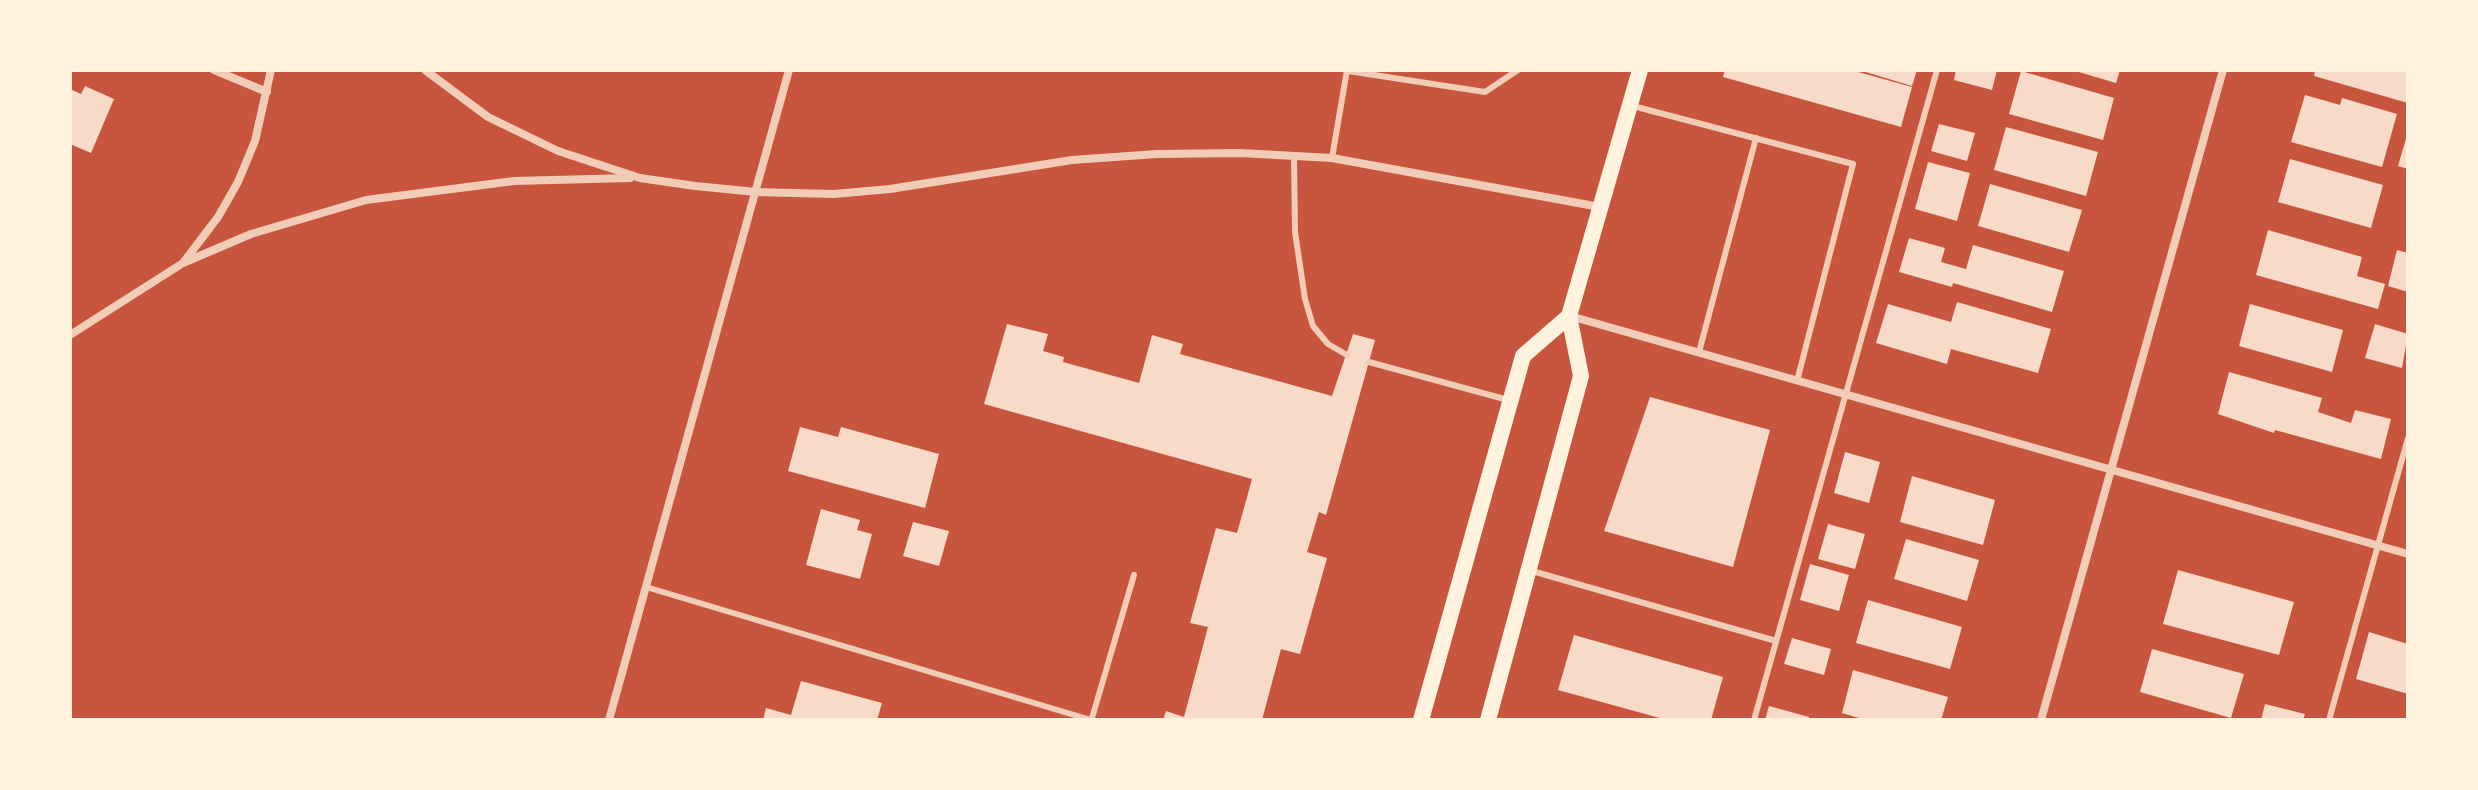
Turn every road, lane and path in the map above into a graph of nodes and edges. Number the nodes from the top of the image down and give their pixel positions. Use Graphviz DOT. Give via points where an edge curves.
graph roads {
  1 [pos="214,70"];
  2 [pos="271,70"];
  3 [pos="425,70"];
  4 [pos="789,70"];
  5 [pos="1347,70"];
  6 [pos="1518,70"];
  7 [pos="1640,70"];
  8 [pos="1937,70"];
  9 [pos="2223,70"];
  10 [pos="267,92"];
  11 [pos="1630,105"];
  12 [pos="1756,138"];
  13 [pos="1294,156"];
  14 [pos="1332,158"];
  15 [pos="640,178"];
  16 [pos="756,192"];
  17 [pos="1601,207"];
  18 [pos="183,263"];
  19 [pos="1569,316"];
  20 [pos="70,335"];
  21 [pos="1699,352"];
  22 [pos="1347,355"];
  23 [pos="1369,362"];
  24 [pos="1797,381"];
  25 [pos="1846,394"];
  26 [pos="1509,401"];
  27 [pos="2408,438"];
  28 [pos="2111,470"];
  29 [pos="2378,545"];
  30 [pos="2408,554"];
  31 [pos="1529,570"];
  32 [pos="1134,575"];
  33 [pos="646,587"];
  34 [pos="1776,641"];
  35 [pos="1092,719"];
  36 [pos="609,720"];
  37 [pos="1421,720"];
  38 [pos="1488,720"];
  39 [pos="1754,720"];
  40 [pos="2041,720"];
  41 [pos="2329,720"];
  1 -- 10 [label="street"];
  2 -- 10 [label="street"];
  3 -- 15 [label="street" via="488,117 558,151"];
  4 -- 16 [label="street"];
  5 -- 6 [label="lane" via="1485,92"];
  5 -- 14 [label="lane"];
  7 -- 11 [label="main road"];
  8 -- 25 [label="lane"];
  9 -- 28 [label="street"];
  10 -- 18 [label="street" via="238,182"];
  11 -- 12 [label="lane"];
  11 -- 17 [label="main road"];
  12 -- 21 [label="lane"];
  12 -- 24 [label="lane" via="1853,164"];
  13 -- 14 [label="street"];
  13 -- 16 [label="street" via="1157,154 1072,160 890,189"];
  13 -- 22 [label="lane" via="1295,232 1305,299 1313,326"];
  14 -- 17 [label="street"];
  15 -- 16 [label="street"];
  15 -- 18 [label="street" via="514,181 366,200 251,234"];
  16 -- 33 [label="street"];
  17 -- 19 [label="main road"];
  18 -- 20 [label="street"];
  19 -- 21 [label="street"];
  19 -- 26 [label="main road" via="1523,356"];
  19 -- 31 [label="main road" via="1581,376"];
  21 -- 24 [label="street"];
  23 -- 26 [label="lane"];
  24 -- 25 [label="street"];
  25 -- 28 [label="street"];
  25 -- 34 [label="lane"];
  26 -- 37 [label="main road"];
  27 -- 29 [label="lane"];
  28 -- 29 [label="street"];
  28 -- 40 [label="street"];
  29 -- 30 [label="street"];
  29 -- 41 [label="lane"];
  31 -- 34 [label="lane"];
  31 -- 38 [label="main road"];
  32 -- 35 [label="lane"];
  33 -- 35 [label="lane"];
  33 -- 36 [label="street"];
  34 -- 39 [label="lane"];
}
